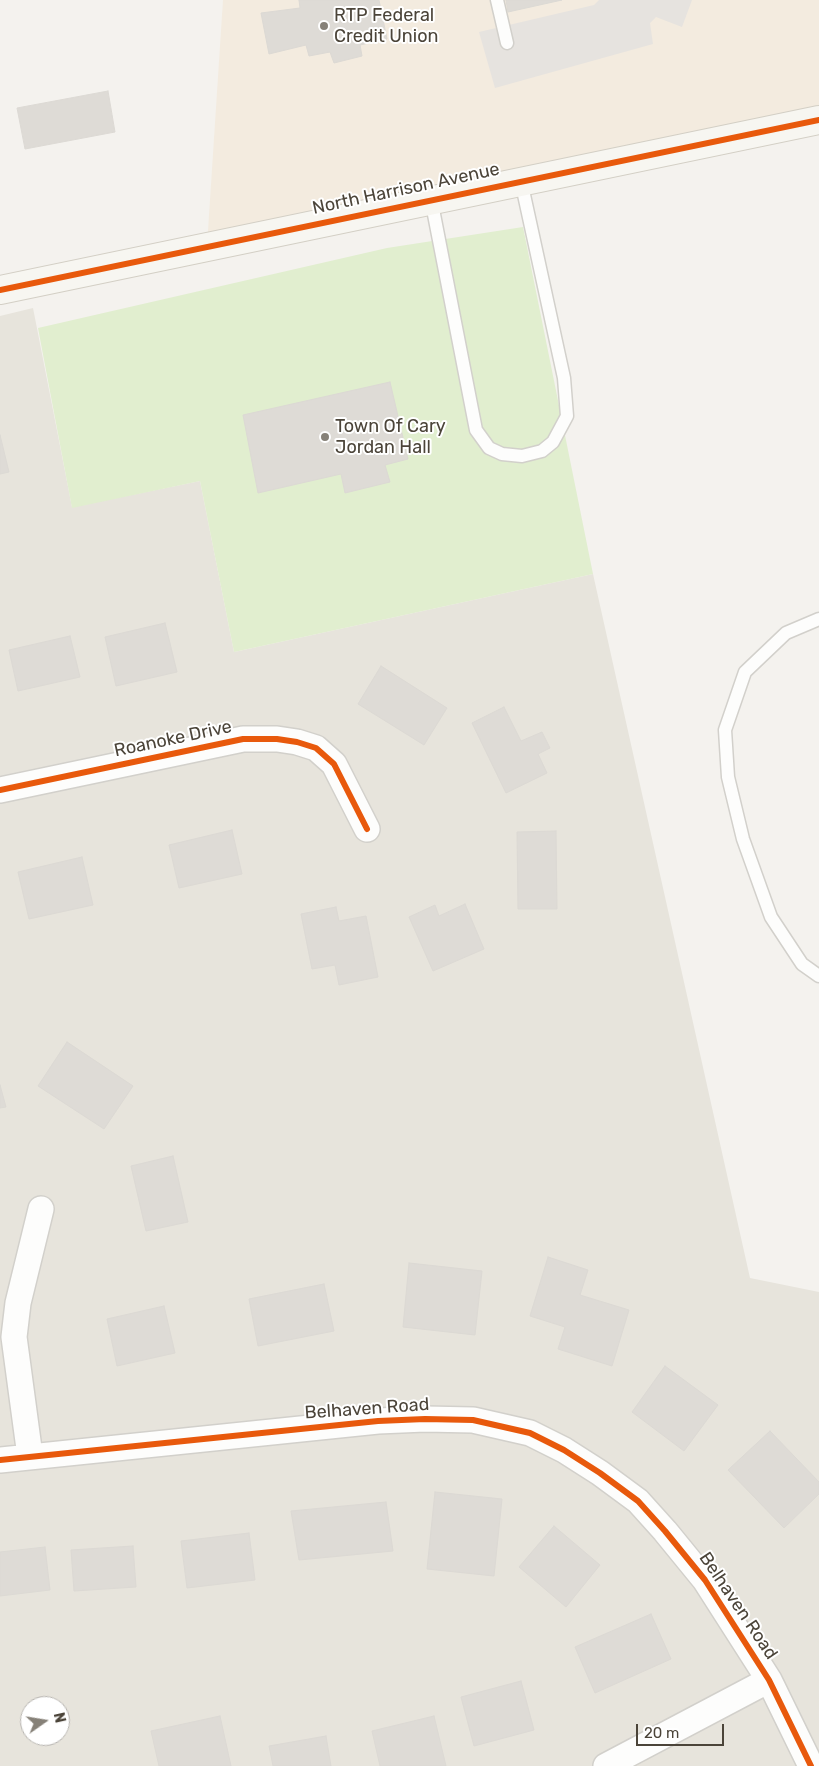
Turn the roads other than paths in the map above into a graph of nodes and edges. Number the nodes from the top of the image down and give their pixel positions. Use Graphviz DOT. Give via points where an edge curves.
graph roads {
  1 [pos="497,0"];
  2 [pos="507,43"];
  3 [pos="819,120"];
  4 [pos="521,181"];
  5 [pos="432,199"];
  6 [pos="0,290"];
  7 [pos="819,619"];
  8 [pos="0,790"];
  9 [pos="367,829"];
  10 [pos="819,976"];
  11 [pos="41,1209"];
  12 [pos="30,1456"];
  13 [pos="0,1460"];
  14 [pos="769,1680"];
  15 [pos="606,1766"];
  16 [pos="811,1766"];
  1 -- 2 [label="lane"];
  3 -- 4 [label="main road, North Harrison Avenue"];
  4 -- 5 [label="main road, North Harrison Avenue"];
  4 -- 5 [label="lane" via="564,378 567,416 553,442 542,451 522,456 502,454 489,448 476,430"];
  5 -- 6 [label="main road, North Harrison Avenue"];
  7 -- 10 [label="lane" via="786,633 744,672 725,730 728,777 743,839 770,916 802,964"];
  8 -- 9 [label="street, Roanoke Drive" via="243,739 277,738 316,748 334,764"];
  11 -- 12 [label="street" via="18,1303 14,1337"];
  12 -- 13 [label="street, Belhaven Road"];
  12 -- 14 [label="street, Belhaven Road" via="378,1421 473,1420 530,1434 564,1450 638,1501 705,1580"];
  14 -- 15 [label="street"];
  14 -- 16 [label="street, Belhaven Road"];
}
